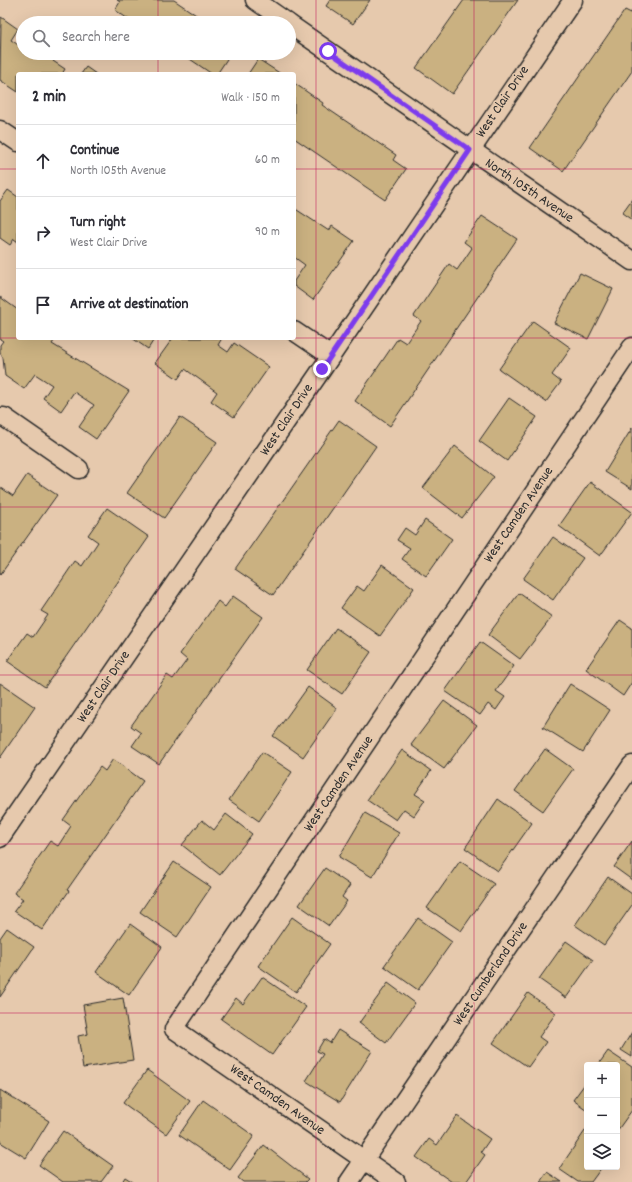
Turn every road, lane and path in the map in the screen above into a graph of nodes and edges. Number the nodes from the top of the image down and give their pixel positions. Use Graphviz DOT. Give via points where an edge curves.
graph roads {
  1 [pos="573,0"];
  2 [pos="257,1"];
  3 [pos="278,16"];
  4 [pos="296,29"];
  5 [pos="0,130"];
  6 [pos="16,141"];
  7 [pos="470,150"];
  8 [pos="632,262"];
  9 [pos="296,332"];
  10 [pos="632,347"];
  11 [pos="331,356"];
  12 [pos="0,417"];
  13 [pos="79,469"];
  14 [pos="632,765"];
  15 [pos="0,838"];
  16 [pos="364,1160"];
  17 [pos="349,1182"];
  18 [pos="396,1182"];
  1 -- 7 [label="street, West Clair Drive"];
  2 -- 3 [label="street, North 105th Avenue"];
  4 -- 7 [label="street, North 105th Avenue"];
  5 -- 6 [label="street"];
  7 -- 8 [label="street, North 105th Avenue"];
  7 -- 11 [label="street, West Clair Drive"];
  9 -- 11 [label="street"];
  10 -- 16 [label="street, West Camden Avenue" via="174,1029"];
  11 -- 15 [label="street, West Clair Drive"];
  12 -- 13 [label="street" via="4,417"];
  14 -- 16 [label="street, West Cumberland Drive"];
  16 -- 17 [label="street, West Cumberland Drive"];
  16 -- 18 [label="street"];
}
